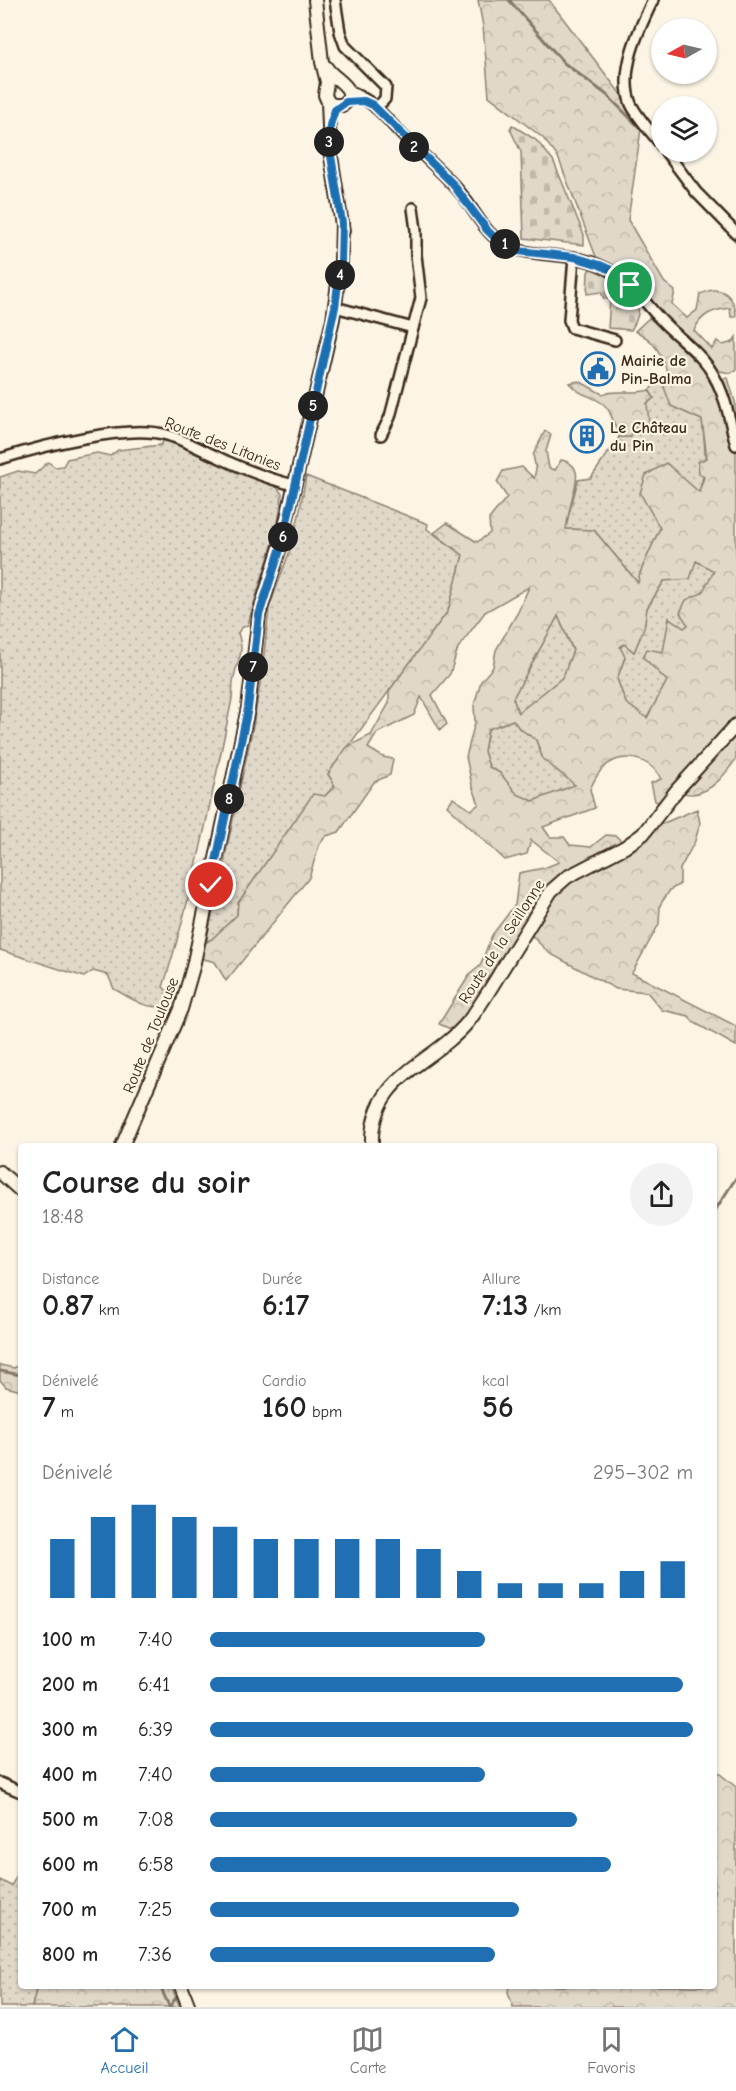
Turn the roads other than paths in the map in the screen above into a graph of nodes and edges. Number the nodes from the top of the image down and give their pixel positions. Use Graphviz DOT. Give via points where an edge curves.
graph roads {
  1 [pos="315,0"];
  2 [pos="335,0"];
  3 [pos="653,0"];
  4 [pos="333,84"];
  5 [pos="341,100"];
  6 [pos="373,105"];
  7 [pos="651,131"];
  8 [pos="674,162"];
  9 [pos="413,208"];
  10 [pos="736,233"];
  11 [pos="574,257"];
  12 [pos="339,308"];
  13 [pos="413,328"];
  14 [pos="615,340"];
  15 [pos="381,435"];
  16 [pos="736,445"];
  17 [pos="0,459"];
  18 [pos="294,485"];
  19 [pos="736,725"];
  20 [pos="123,1143"];
  21 [pos="372,1143"];
  22 [pos="0,1172"];
  23 [pos="18,1188"];
  24 [pos="0,1783"];
  25 [pos="18,1791"];
  26 [pos="182,1989"];
  27 [pos="189,2007"];
  1 -- 4 [label="street" via="321,55"];
  2 -- 6 [label="street" via="345,46 386,87 385,99"];
  3 -- 7 [label="street" via="631,54 627,82 631,104"];
  4 -- 5 [label="street" via="346,84"];
  4 -- 5 [label="street" via="325,94"];
  5 -- 6 [label="street"];
  5 -- 12 [label="street, Route de Toulouse" via="329,137 342,223"];
  6 -- 11 [label="street" via="452,183 495,238 518,251"];
  8 -- 10 [label="street"];
  9 -- 13 [label="street" via="421,298"];
  11 -- 14 [label="street" via="569,320 572,328"];
  11 -- 16 [label="street" via="600,265 623,279 706,364 722,394"];
  12 -- 13 [label="street"];
  12 -- 18 [label="street, Route de Toulouse"];
  13 -- 15 [label="street" via="390,417"];
  17 -- 18 [label="street, Route des Litanies" via="125,432 153,432 178,438 266,478"];
  18 -- 20 [label="street, Route de Toulouse" via="282,544 259,615 248,708 193,967 181,1009"];
  19 -- 21 [label="street, Route de la Seillonne" via="643,834 567,877 551,891 468,1021 387,1092 376,1117"];
  22 -- 23 [label="street"];
  24 -- 25 [label="street"];
  26 -- 27 [label="street"];
}
